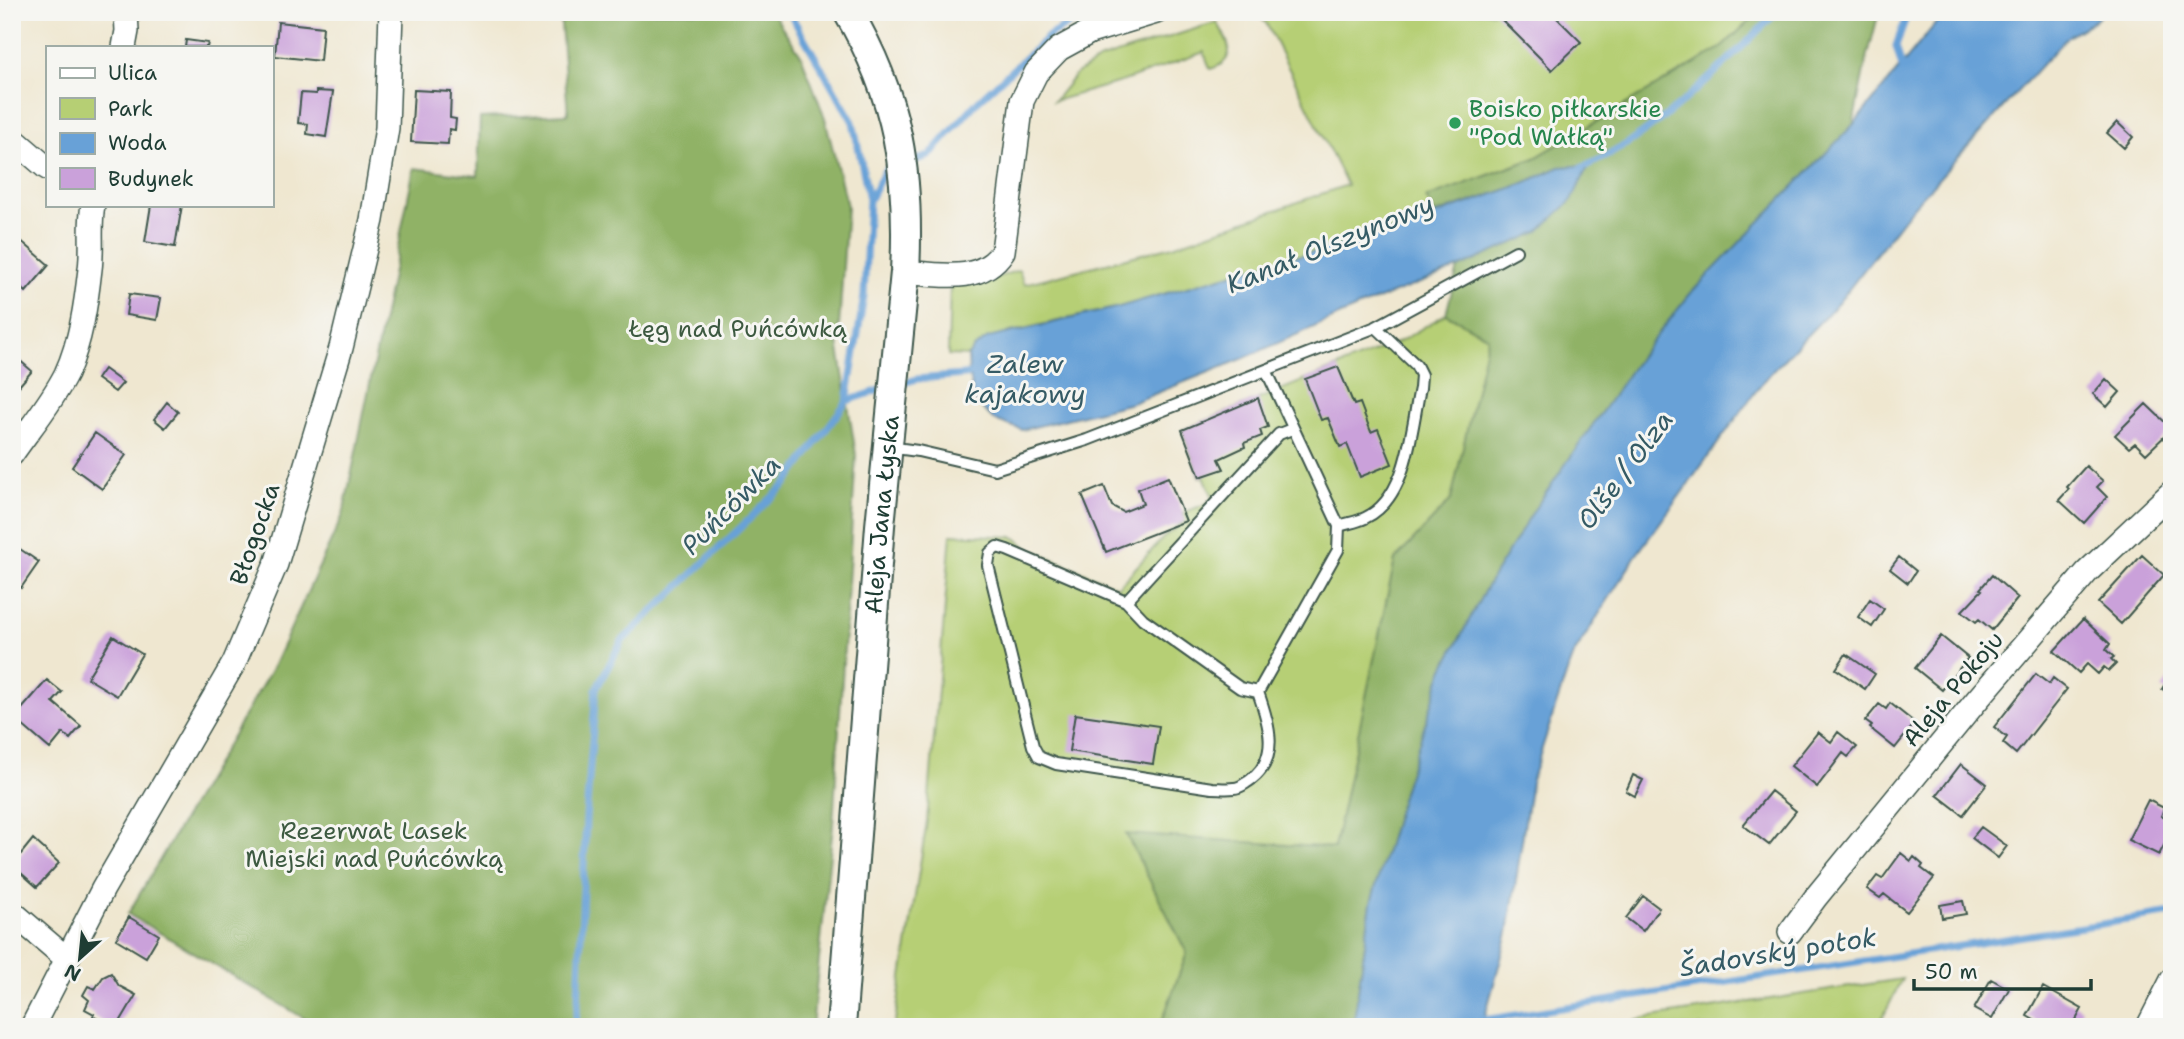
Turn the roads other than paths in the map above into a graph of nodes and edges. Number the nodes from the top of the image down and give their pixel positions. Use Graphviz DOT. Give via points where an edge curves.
graph roads {
  1 [pos="126,12"];
  2 [pos="391,12"];
  3 [pos="848,12"];
  4 [pos="1156,12"];
  5 [pos="124,46"];
  6 [pos="12,138"];
  7 [pos="46,167"];
  8 [pos="90,207"];
  9 [pos="1516,251"];
  10 [pos="905,272"];
  11 [pos="1376,327"];
  12 [pos="1267,372"];
  13 [pos="1292,429"];
  14 [pos="888,447"];
  15 [pos="12,454"];
  16 [pos="2172,492"];
  17 [pos="1339,526"];
  18 [pos="1126,601"];
  19 [pos="1258,692"];
  20 [pos="12,912"];
  21 [pos="1790,932"];
  22 [pos="67,959"];
  23 [pos="2172,980"];
  24 [pos="32,1027"];
  25 [pos="841,1027"];
  26 [pos="2148,1027"];
  1 -- 5 [label="street"];
  2 -- 22 [label="street, Błogocka" via="387,128 372,220 341,348 276,564 234,663"];
  3 -- 10 [label="street, Aleja Jana Łyska" via="886,88 901,150 906,193"];
  4 -- 10 [label="street" via="1090,32 1059,49 1036,74 1022,101 1003,250 996,262 968,275"];
  6 -- 7 [label="street"];
  8 -- 15 [label="street" via="93,240 88,287 71,360"];
  9 -- 11 [label="lane"];
  10 -- 14 [label="street, Aleja Jana Łyska"];
  11 -- 12 [label="lane"];
  11 -- 17 [label="lane" via="1416,365 1420,388 1395,491 1366,518"];
  12 -- 13 [label="lane"];
  12 -- 14 [label="lane" via="1087,440 995,469"];
  13 -- 17 [label="lane"];
  13 -- 18 [label="lane" via="1279,434"];
  14 -- 25 [label="street, Aleja Jana Łyska"];
  16 -- 21 [label="street, Aleja Pokoju" via="2087,572 1976,700"];
  17 -- 19 [label="lane" via="1338,550"];
  18 -- 19 [label="lane" via="1143,619 1240,688"];
  18 -- 19 [label="lane" via="1007,550 998,547 990,554 988,565 1039,757 1056,764 1237,789 1256,776 1268,759 1271,743"];
  20 -- 22 [label="street"];
  22 -- 24 [label="street, Błogocka"];
  23 -- 26 [label="street"];
}
